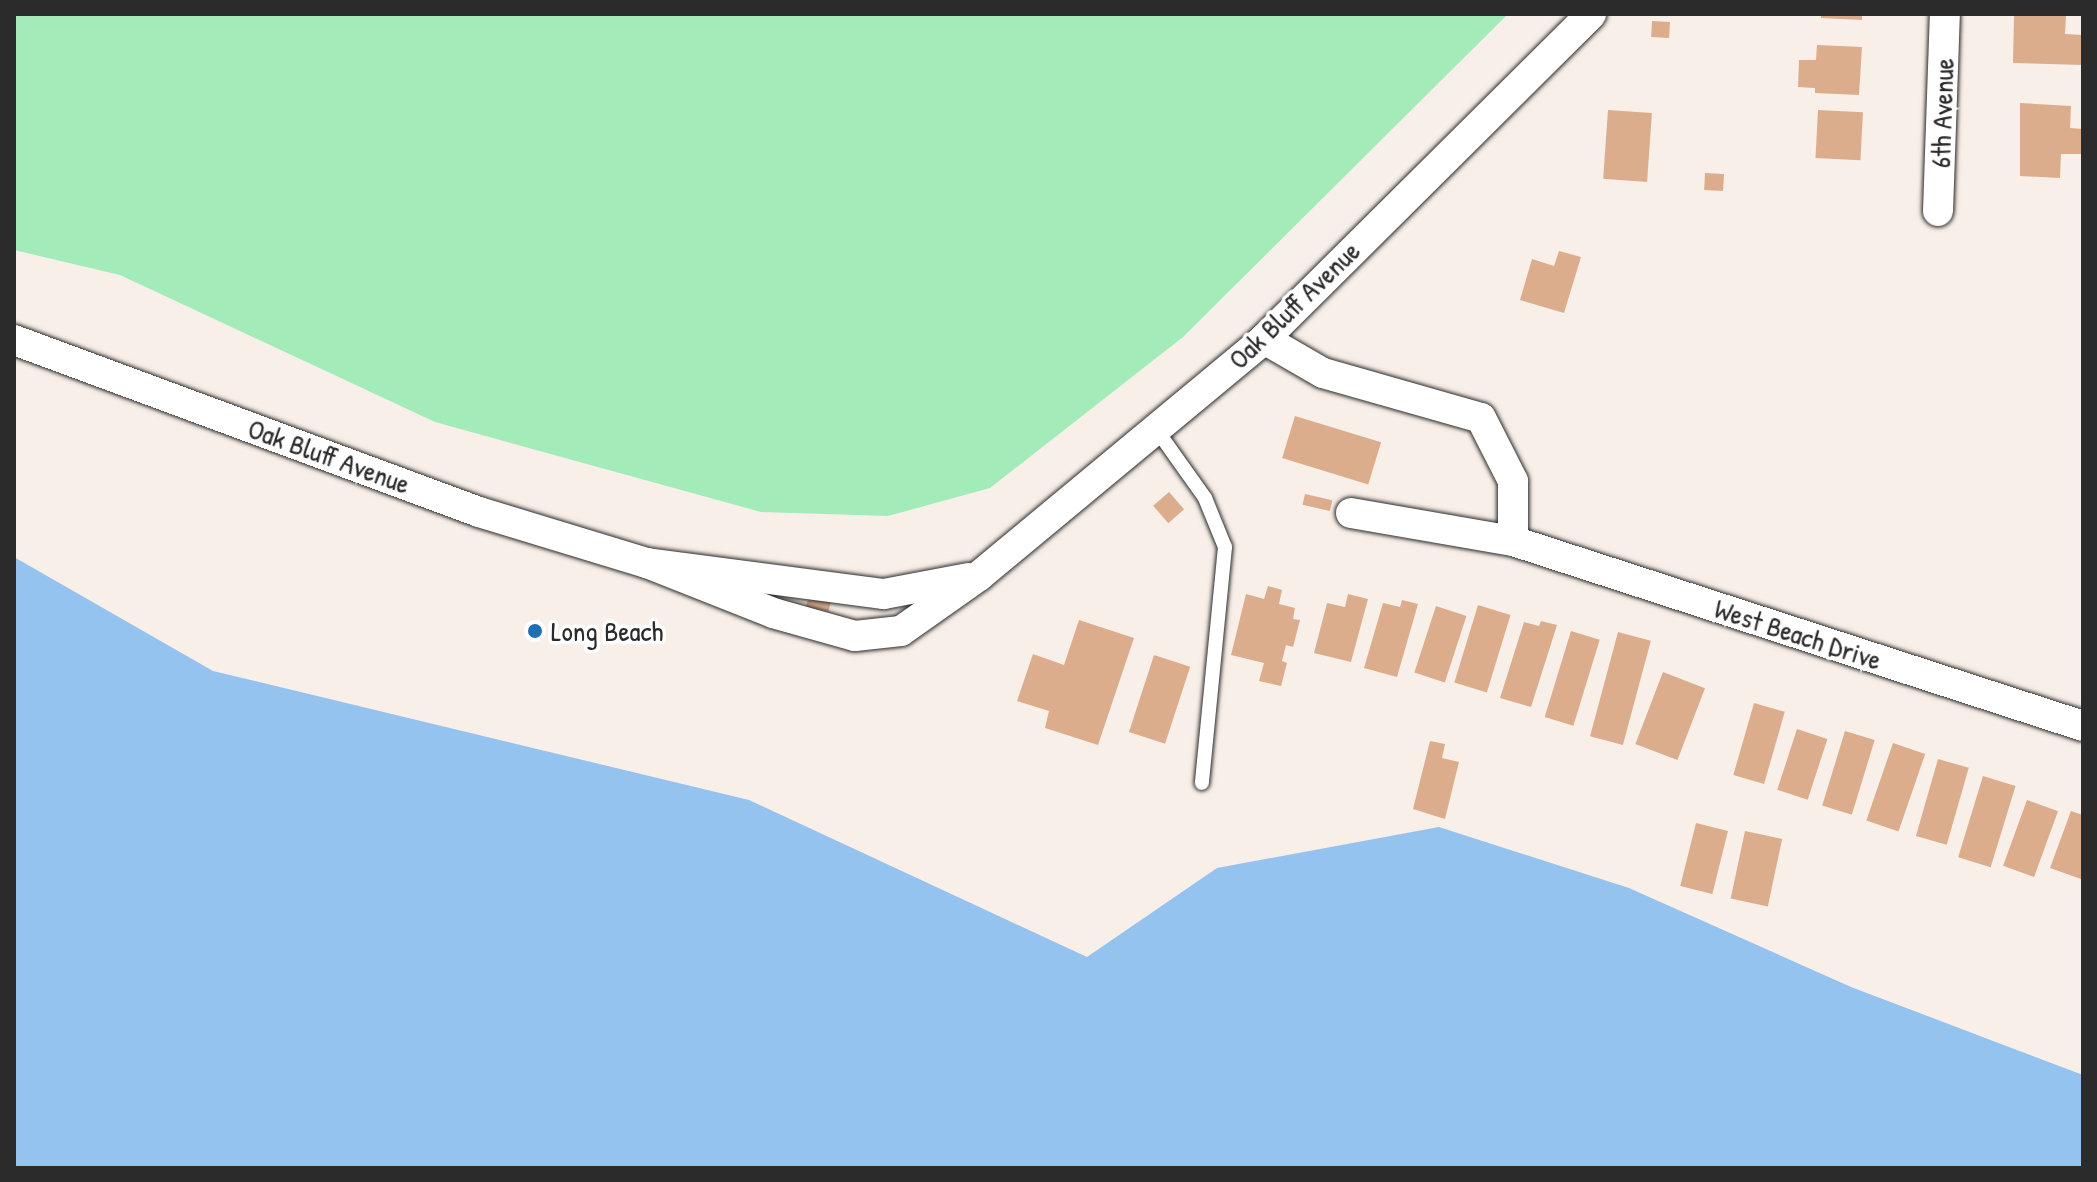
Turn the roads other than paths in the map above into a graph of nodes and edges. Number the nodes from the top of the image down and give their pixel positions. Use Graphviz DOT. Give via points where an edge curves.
graph roads {
  1 [pos="1591,14"];
  2 [pos="1945,14"];
  3 [pos="1938,211"];
  4 [pos="1264,339"];
  5 [pos="14,340"];
  6 [pos="1156,429"];
  7 [pos="1351,513"];
  8 [pos="1513,541"];
  9 [pos="647,563"];
  10 [pos="979,576"];
  11 [pos="2083,726"];
  12 [pos="1202,783"];
  1 -- 4 [label="street, Oak Bluff Avenue"];
  2 -- 3 [label="street, 6th Avenue"];
  4 -- 6 [label="street, Oak Bluff Avenue"];
  4 -- 8 [label="street" via="1323,373 1481,418 1513,481"];
  5 -- 9 [label="street, Oak Bluff Avenue" via="479,512"];
  6 -- 10 [label="street, Oak Bluff Avenue"];
  6 -- 12 [label="lane" via="1205,498 1225,547"];
  7 -- 8 [label="street, West Beach Drive"];
  8 -- 11 [label="street, West Beach Drive"];
  9 -- 10 [label="street, Oak Bluff Avenue" via="884,594"];
  9 -- 10 [label="street, Oak Bluff Avenue" via="773,613 855,636 901,631"];
}
